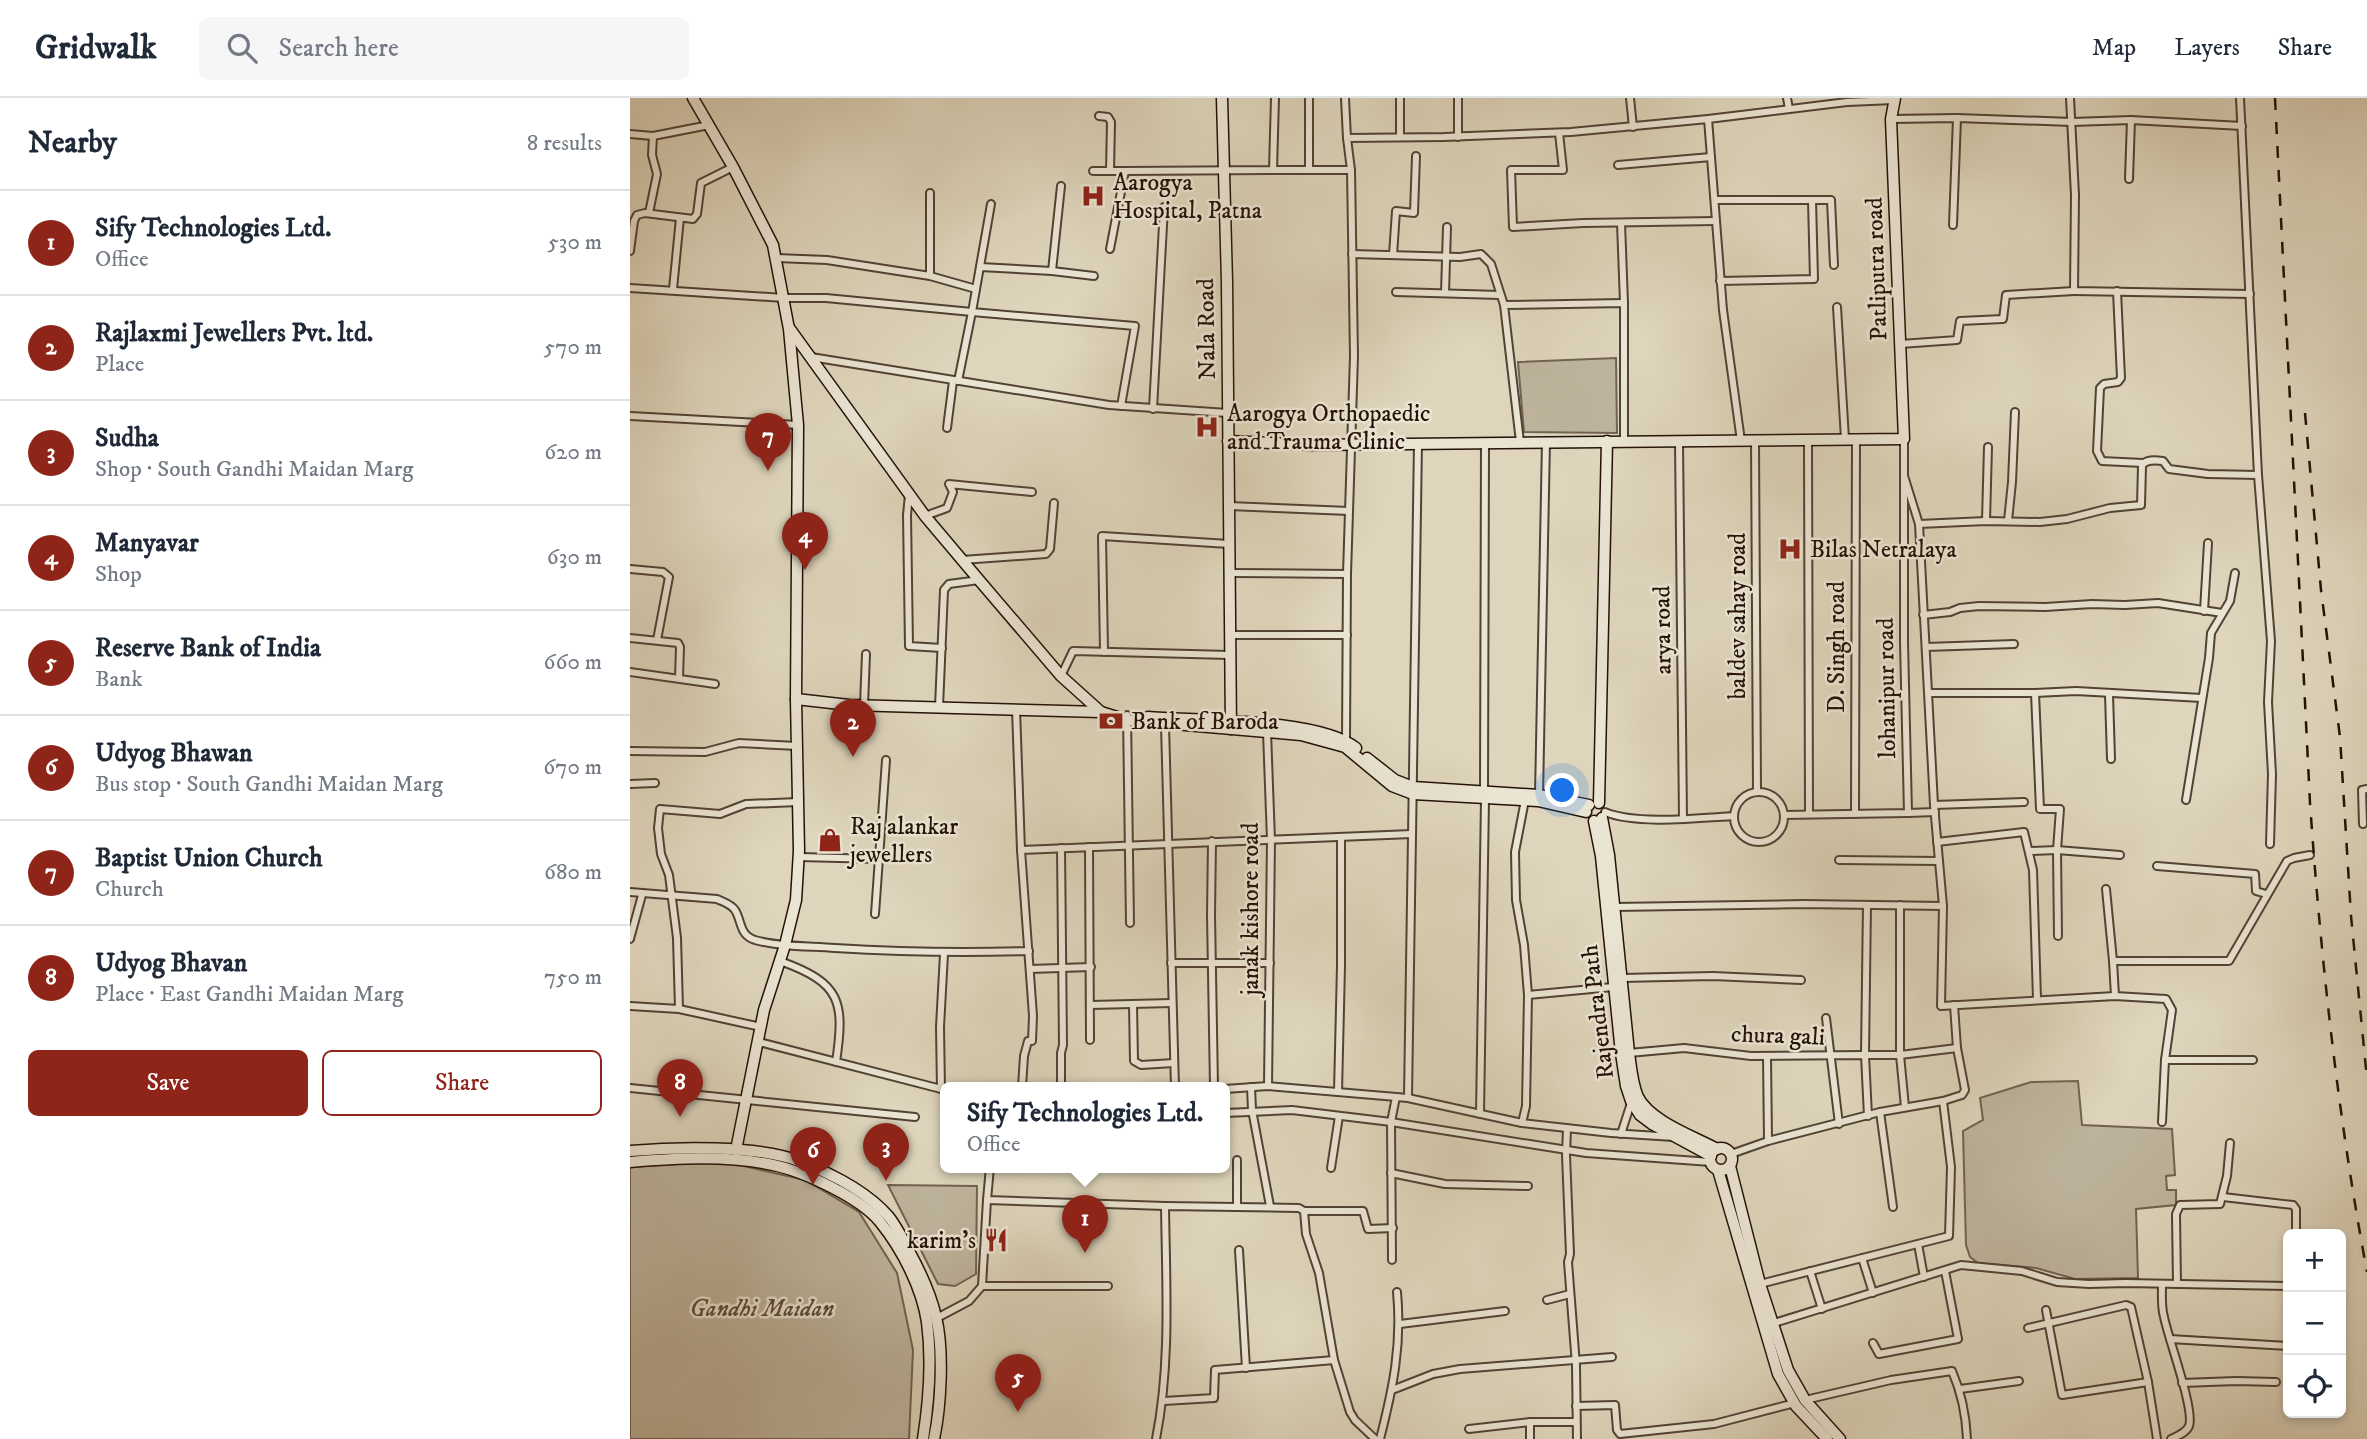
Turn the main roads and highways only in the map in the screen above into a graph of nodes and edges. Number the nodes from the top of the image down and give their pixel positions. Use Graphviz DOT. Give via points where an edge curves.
graph roads {
  1 [pos="693,98"];
  2 [pos="1222,98"];
  3 [pos="1895,99"];
  4 [pos="789,328"];
  5 [pos="1228,441"];
  6 [pos="1607,441"];
  7 [pos="796,699"];
  8 [pos="1101,712"];
  9 [pos="1125,717"];
  10 [pos="1231,725"];
  11 [pos="1301,732"];
  12 [pos="1413,791"];
  13 [pos="1485,796"];
  14 [pos="1596,812"];
  15 [pos="1681,1134"];
  16 [pos="630,1151"];
  17 [pos="735,1155"];
  18 [pos="1714,1159"];
  19 [pos="630,1162"];
  20 [pos="1730,1166"];
  21 [pos="932,1320"];
  22 [pos="1768,1325"];
  23 [pos="1800,1401"];
  24 [pos="923,1439"];
  25 [pos="934,1439"];
  26 [pos="1827,1439"];
  27 [pos="1840,1439"];
  1 -- 4 [label="main road" via="768,234"];
  2 -- 5 [label="main road, Nala Road"];
  3 -- 6 [label="main road, Patliputra road" via="1891,119 1904,439"];
  4 -- 7 [label="main road" via="798,425"];
  4 -- 8 [label="main road" via="925,516 1062,676"];
  5 -- 6 [label="main road"];
  5 -- 10 [label="main road, Nala Road"];
  6 -- 14 [label="main road"];
  7 -- 8 [label="main road"];
  7 -- 17 [label="main road" via="796,900 764,1010"];
  8 -- 9 [label="main road"];
  9 -- 10 [label="main road"];
  9 -- 10 [label="main road" via="1165,725"];
  10 -- 11 [label="main road"];
  10 -- 11 [label="main road"];
  11 -- 12 [label="main road" via="1345,747 1392,786"];
  11 -- 12 [label="main road" via="1346,741"];
  12 -- 13 [label="main road"];
  13 -- 14 [label="main road"];
  13 -- 14 [label="main road" via="1539,794"];
  14 -- 15 [label="main road, Rajendra Path" via="1614,907 1634,1084 1646,1109"];
  14 -- 15 [label="main road, Rajendra Path" via="1613,987 1632,1101 1652,1124"];
  15 -- 18 [label="main road, Rajendra Path"];
  16 -- 17 [label="main road" via="664,1148"];
  17 -- 19 [label="main road"];
  17 -- 21 [label="main road" via="815,1179 879,1220"];
  18 -- 20 [label="main road" via="1726,1169"];
  18 -- 20 [label="main road, Rajendra Path" via="1725,1149 1731,1154"];
  18 -- 22 [label="main road"];
  20 -- 22 [label="main road"];
  21 -- 24 [label="main road"];
  21 -- 25 [label="main road" via="940,1371"];
  22 -- 23 [label="main road"];
  23 -- 26 [label="main road"];
  23 -- 27 [label="main road"];
}
